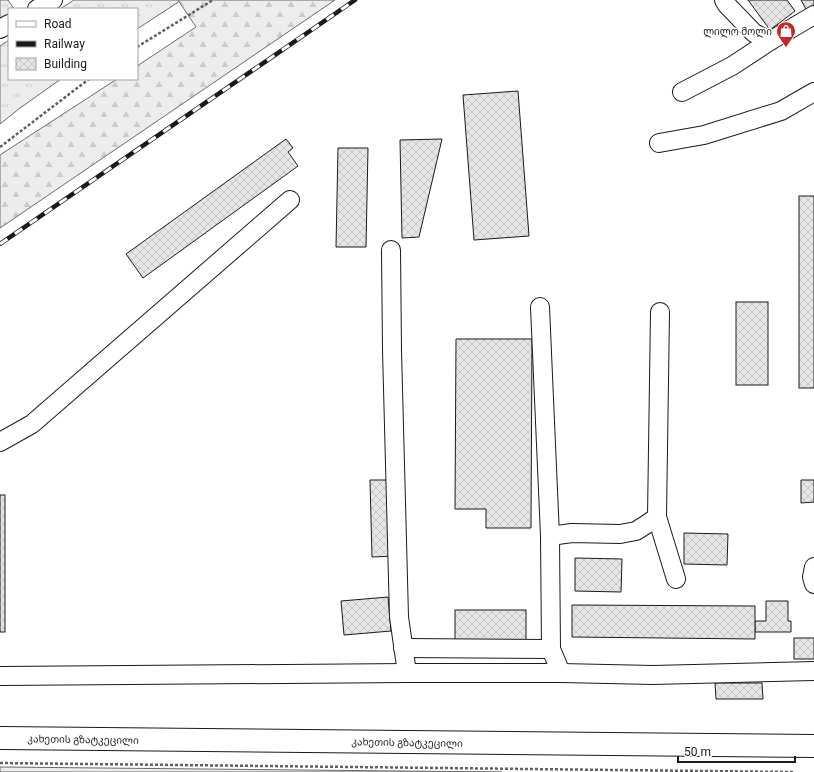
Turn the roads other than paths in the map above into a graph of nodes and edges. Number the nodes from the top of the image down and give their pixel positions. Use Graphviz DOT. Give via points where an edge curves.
graph roads {
  1 [pos="53,0"];
  2 [pos="724,0"];
  3 [pos="39,8"];
  4 [pos="813,18"];
  5 [pos="770,41"];
  6 [pos="682,92"];
  7 [pos="814,92"];
  8 [pos="659,143"];
  9 [pos="290,200"];
  10 [pos="391,250"];
  11 [pos="540,307"];
  12 [pos="660,312"];
  13 [pos="0,442"];
  14 [pos="657,517"];
  15 [pos="550,536"];
  16 [pos="814,568"];
  17 [pos="676,579"];
  18 [pos="814,584"];
  19 [pos="403,648"];
  20 [pos="551,650"];
  21 [pos="814,671"];
  22 [pos="407,673"];
  23 [pos="561,673"];
  24 [pos="0,676"];
  25 [pos="0,738"];
  26 [pos="814,746"];
  1 -- 3 [label="street"];
  2 -- 5 [label="street" via="754,33"];
  4 -- 5 [label="street"];
  5 -- 6 [label="street" via="732,66"];
  7 -- 8 [label="street" via="781,111 704,135"];
  9 -- 13 [label="street" via="32,424"];
  10 -- 19 [label="street" via="399,617"];
  11 -- 15 [label="street"];
  12 -- 14 [label="street"];
  14 -- 15 [label="street" via="636,531 620,534"];
  14 -- 17 [label="street"];
  15 -- 20 [label="street"];
  16 -- 18 [label="street"];
  19 -- 20 [label="street"];
  19 -- 22 [label="street"];
  20 -- 23 [label="street"];
  21 -- 23 [label="street" via="653,675"];
  22 -- 23 [label="street"];
  22 -- 24 [label="street"];
  25 -- 26 [label="highway, კახეთის გზატკეცილი"];
}
